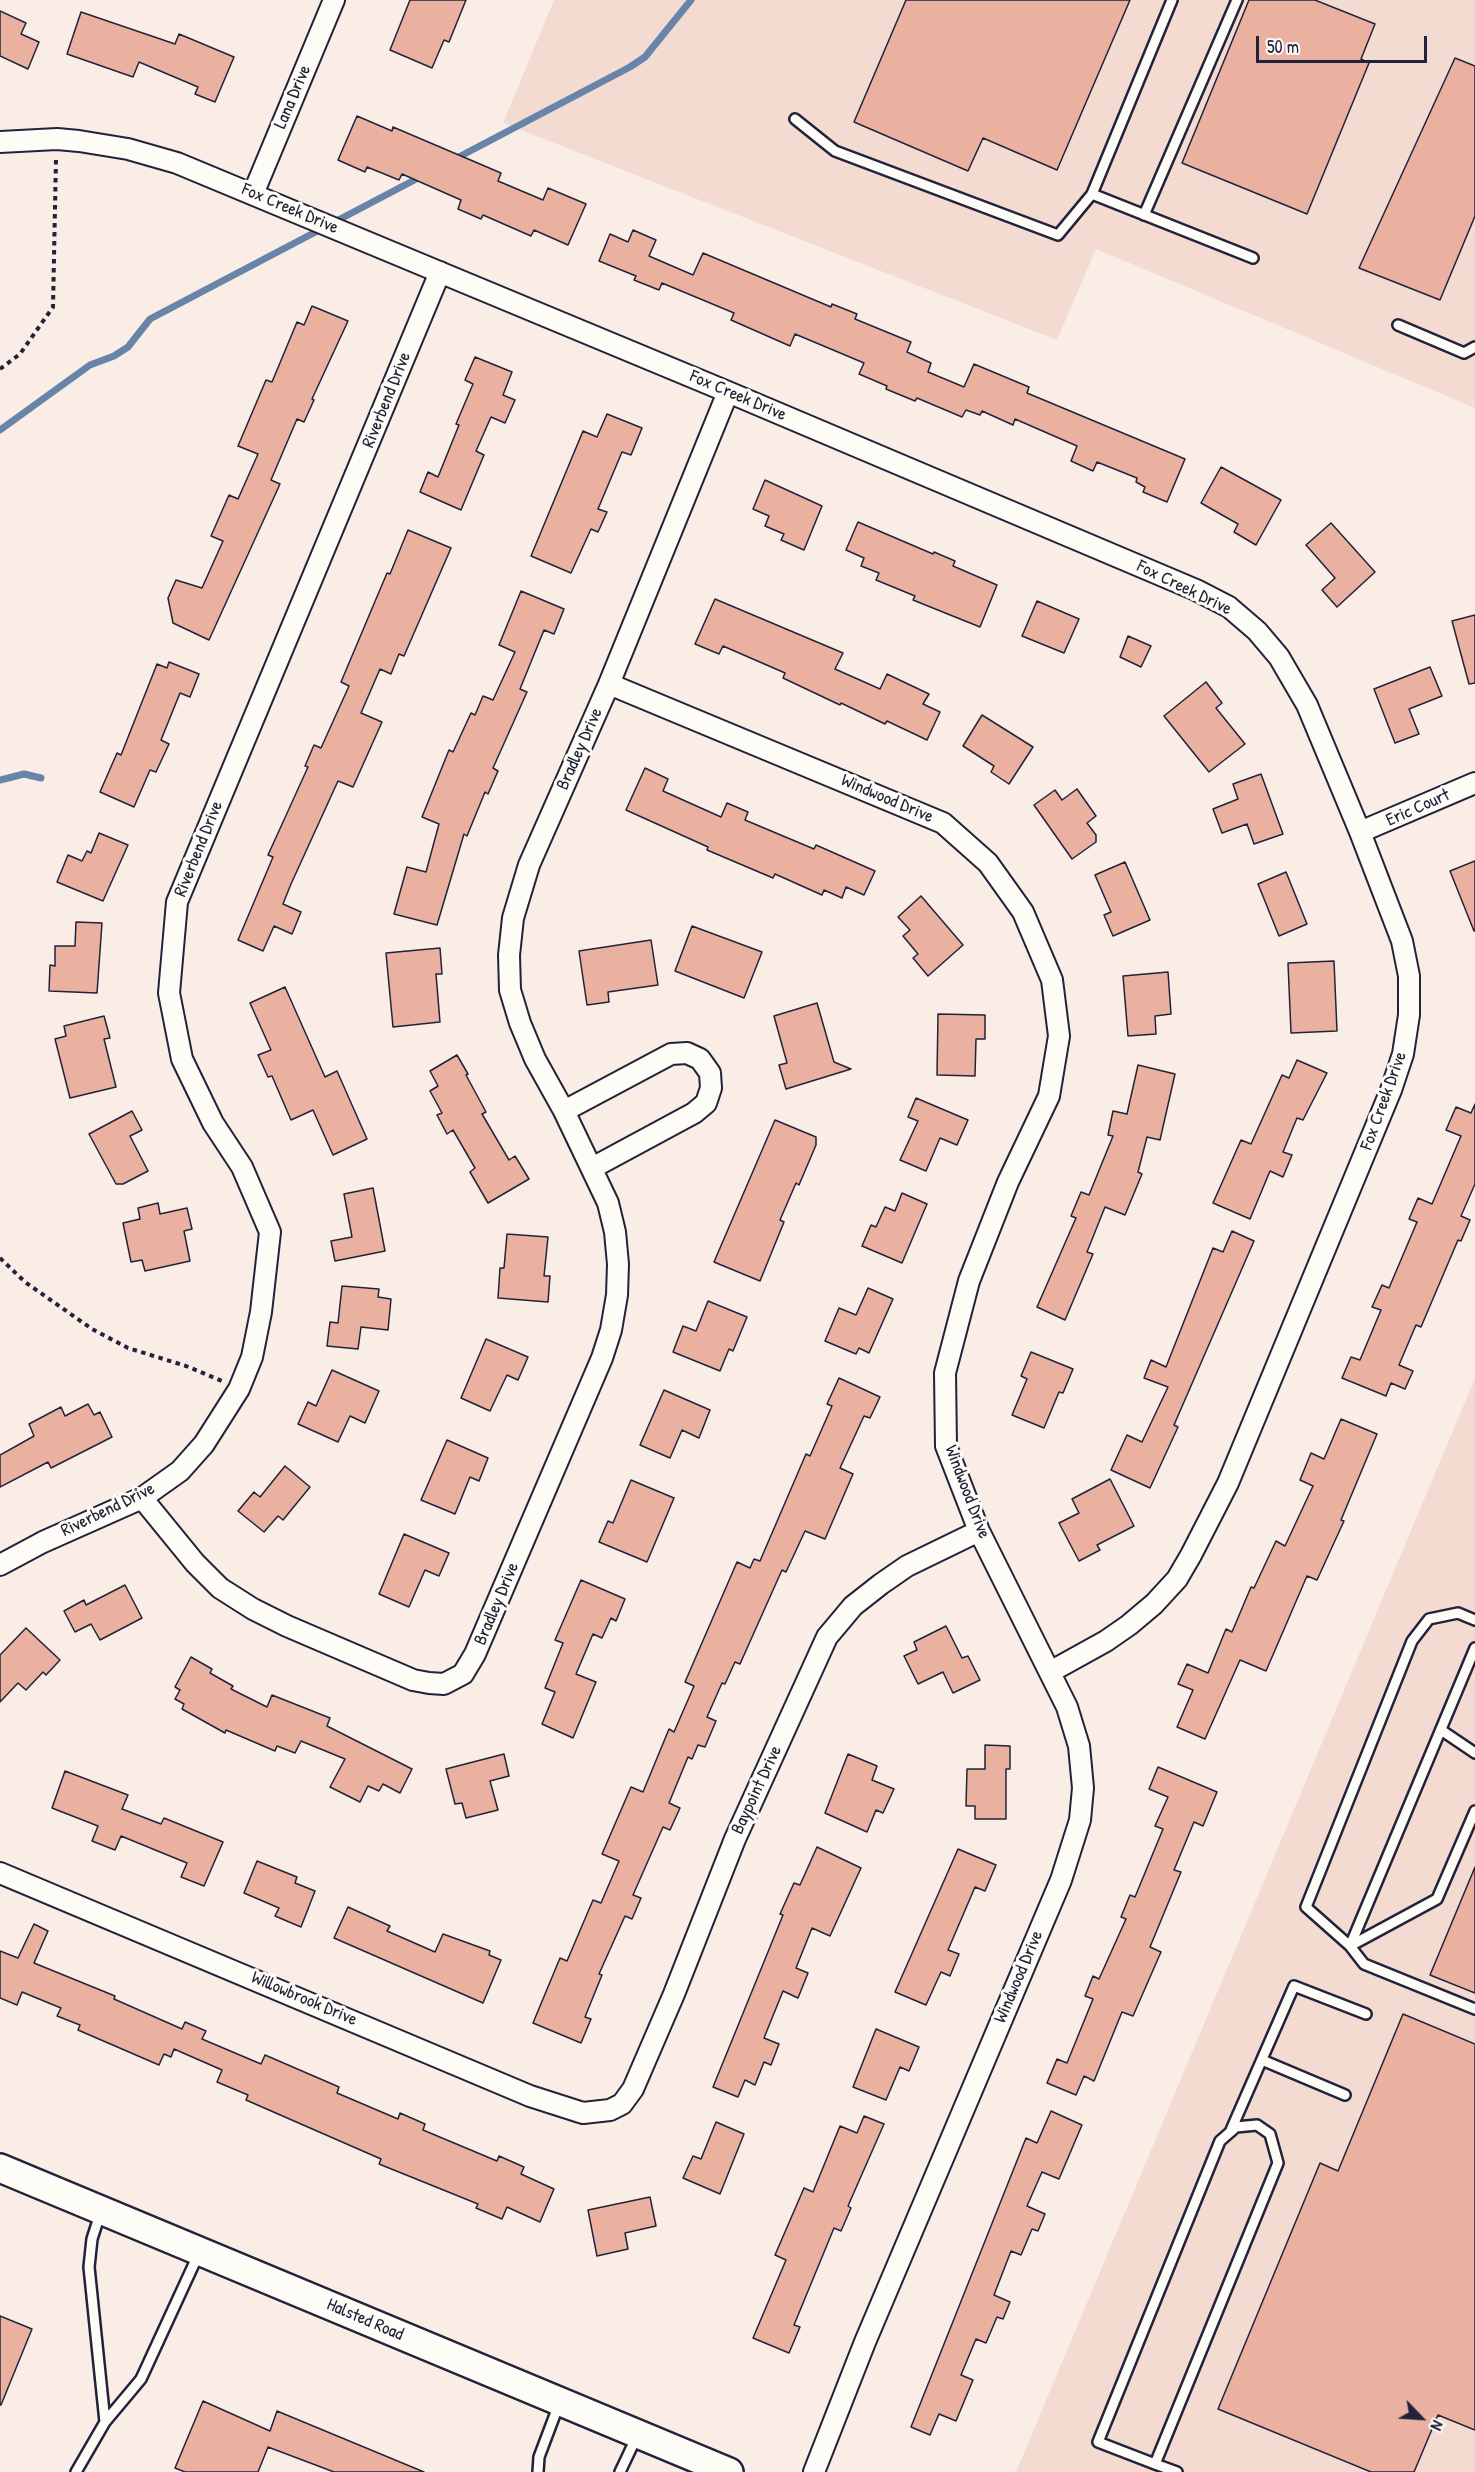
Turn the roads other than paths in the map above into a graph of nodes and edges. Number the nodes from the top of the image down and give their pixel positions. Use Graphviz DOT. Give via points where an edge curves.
graph roads {
  1 [pos="334,0"];
  2 [pos="1172,0"];
  3 [pos="1237,0"];
  4 [pos="795,118"];
  5 [pos="0,142"];
  6 [pos="253,194"];
  7 [pos="1092,194"];
  8 [pos="1144,215"];
  9 [pos="1253,258"];
  10 [pos="440,272"];
  11 [pos="1398,325"];
  12 [pos="1475,347"];
  13 [pos="728,392"];
  14 [pos="609,684"];
  15 [pos="1475,783"];
  16 [pos="1360,832"];
  17 [pos="564,1112"];
  18 [pos="592,1168"];
  19 [pos="142,1498"];
  20 [pos="979,1531"];
  21 [pos="0,1565"];
  22 [pos="1475,1620"];
  23 [pos="1475,1648"];
  24 [pos="1050,1672"];
  25 [pos="1441,1730"];
  26 [pos="1475,1753"];
  27 [pos="1475,1811"];
  28 [pos="0,1873"];
  29 [pos="1350,1946"];
  30 [pos="1475,2009"];
  31 [pos="1366,2014"];
  32 [pos="1262,2060"];
  33 [pos="1345,2095"];
  34 [pos="610,2110"];
  35 [pos="1230,2132"];
  36 [pos="0,2168"];
  37 [pos="101,2210"];
  38 [pos="200,2251"];
  39 [pos="560,2402"];
  40 [pos="105,2422"];
  41 [pos="639,2434"];
  42 [pos="1155,2464"];
  43 [pos="76,2472"];
  44 [pos="538,2472"];
  45 [pos="620,2472"];
  46 [pos="729,2472"];
  47 [pos="814,2472"];
  48 [pos="1178,2472"];
  1 -- 6 [label="street, Lana Drive"];
  2 -- 7 [label="lane"];
  3 -- 8 [label="lane"];
  4 -- 7 [label="lane" via="835,151 1058,235"];
  5 -- 6 [label="street, Fox Creek Drive" via="57,139 128,149 177,163"];
  6 -- 10 [label="street, Fox Creek Drive"];
  7 -- 8 [label="lane"];
  8 -- 9 [label="lane"];
  10 -- 13 [label="street, Fox Creek Drive"];
  10 -- 19 [label="street, Riverbend Drive" via="177,903 169,993 182,1059 213,1123 242,1167 270,1232 261,1312 239,1389 204,1444 180,1471"];
  11 -- 12 [label="lane" via="1464,352"];
  13 -- 14 [label="street, Bradley Drive"];
  13 -- 16 [label="street, Fox Creek Drive" via="1104,550 1229,607 1279,657 1301,696"];
  14 -- 17 [label="street, Bradley Drive" via="529,864 513,918 509,955 510,990 520,1023"];
  14 -- 20 [label="street, Windwood Drive" via="943,824 988,863 1023,912 1052,980 1059,1036 1049,1096 1008,1182 969,1281 945,1372 946,1446"];
  15 -- 16 [label="street, Eric Court"];
  16 -- 24 [label="street, Fox Creek Drive" via="1402,941 1409,976 1403,1054 1391,1090 1228,1483 1177,1579 1129,1625"];
  17 -- 18 [label="street, Bradley Drive"];
  17 -- 18 [label="street" via="671,1054 687,1053 700,1059 710,1073 711,1088 705,1103 694,1113"];
  18 -- 19 [label="street, Bradley Drive" via="608,1203 615,1232 618,1285 611,1330 506,1582 463,1674 444,1684 413,1680 253,1610 195,1563"];
  19 -- 21 [label="street, Riverbend Drive"];
  20 -- 24 [label="street, Windwood Drive"];
  20 -- 34 [label="street, Baypoint Drive" via="907,1566 880,1584 853,1606 827,1637 735,1839 633,2089 622,2104"];
  22 -- 29 [label="lane" via="1458,1613 1429,1619 1413,1641 1306,1907"];
  23 -- 25 [label="lane"];
  24 -- 47 [label="street, Windwood Drive" via="1067,1707 1079,1746 1083,1788 1080,1820 1061,1880 864,2342"];
  25 -- 26 [label="lane"];
  25 -- 29 [label="lane"];
  27 -- 29 [label="lane" via="1437,1899"];
  28 -- 34 [label="street, Willowbrook Drive" via="530,2096 583,2113"];
  29 -- 30 [label="lane" via="1364,1965"];
  31 -- 32 [label="lane" via="1294,1986"];
  32 -- 33 [label="lane"];
  32 -- 35 [label="lane"];
  35 -- 42 [label="lane" via="1220,2141 1098,2442"];
  35 -- 42 [label="lane" via="1236,2127 1257,2125 1270,2134 1278,2163"];
  36 -- 37 [label="street, Halsted Road"];
  37 -- 38 [label="street, Halsted Road"];
  37 -- 40 [label="lane" via="89,2267"];
  38 -- 39 [label="street, Halsted Road"];
  38 -- 40 [label="lane" via="141,2379"];
  39 -- 41 [label="street, Halsted Road"];
  39 -- 44 [label="lane" via="539,2457"];
  40 -- 43 [label="lane"];
  41 -- 45 [label="lane"];
  41 -- 46 [label="street, Halsted Road"];
  42 -- 48 [label="lane"];
}
